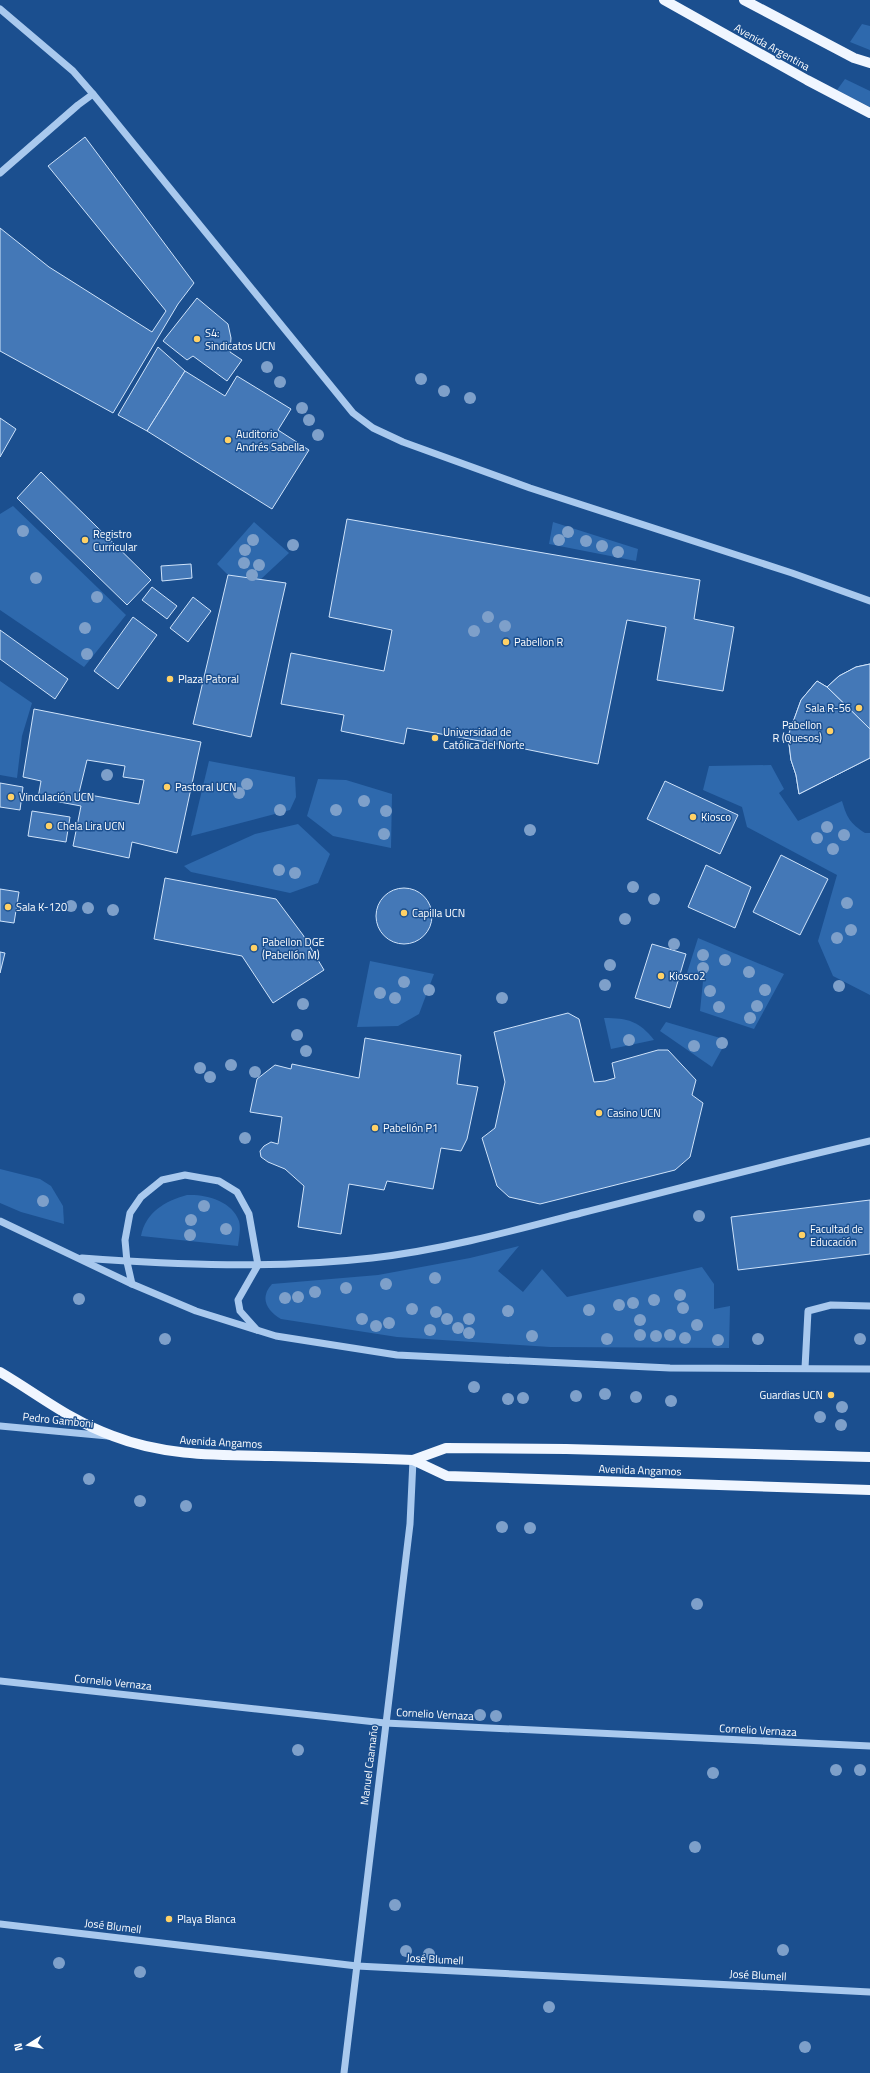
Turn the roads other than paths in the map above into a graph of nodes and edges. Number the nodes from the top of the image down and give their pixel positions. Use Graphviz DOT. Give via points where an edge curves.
graph roads {
  1 [pos="664,0"];
  2 [pos="744,0"];
  3 [pos="0,9"];
  4 [pos="870,63"];
  5 [pos="94,94"];
  6 [pos="870,112"];
  7 [pos="0,173"];
  8 [pos="870,601"];
  9 [pos="870,1141"];
  10 [pos="0,1221"];
  11 [pos="78,1258"];
  12 [pos="126,1262"];
  13 [pos="258,1265"];
  14 [pos="132,1284"];
  15 [pos="870,1306"];
  16 [pos="257,1330"];
  17 [pos="805,1368"];
  18 [pos="870,1369"];
  19 [pos="0,1372"];
  20 [pos="0,1426"];
  21 [pos="114,1437"];
  22 [pos="870,1457"];
  23 [pos="413,1460"];
  24 [pos="870,1490"];
  25 [pos="0,1681"];
  26 [pos="385,1723"];
  27 [pos="870,1746"];
  28 [pos="0,1924"];
  29 [pos="357,1966"];
  30 [pos="870,1992"];
  31 [pos="344,2073"];
  1 -- 6 [label="main road, Avenida Argentina"];
  2 -- 4 [label="main road" via="854,58"];
  3 -- 5 [label="street" via="73,72"];
  5 -- 7 [label="street"];
  5 -- 8 [label="street" via="353,413 373,428 403,442 530,488"];
  9 -- 13 [label="street" via="431,1249 372,1258"];
  10 -- 11 [label="street"];
  11 -- 12 [label="street"];
  11 -- 14 [label="street"];
  12 -- 13 [label="street"];
  12 -- 13 [label="street" via="125,1240 130,1213 137,1202 162,1180 185,1175 219,1181 237,1192 249,1214"];
  12 -- 14 [label="street"];
  13 -- 16 [label="street" via="238,1300 240,1311"];
  14 -- 16 [label="street" via="196,1311"];
  15 -- 17 [label="street" via="831,1305 808,1311"];
  16 -- 17 [label="street" via="276,1336 397,1355 670,1368"];
  17 -- 18 [label="street"];
  19 -- 21 [label="main road, Avenida Angamos" via="82,1424"];
  20 -- 21 [label="street, Pedro Gamboni"];
  21 -- 23 [label="main road, Avenida Angamos" via="167,1451 194,1455"];
  22 -- 23 [label="main road, Avenida Angamos" via="446,1448"];
  23 -- 24 [label="main road, Avenida Angamos" via="446,1476"];
  23 -- 26 [label="street, Manuel Caamaño" via="410,1524"];
  25 -- 26 [label="street, Cornelio Vernaza"];
  26 -- 27 [label="street, Cornelio Vernaza"];
  26 -- 29 [label="street, Manuel Caamaño"];
  28 -- 29 [label="street, José Blumell"];
  29 -- 30 [label="street, José Blumell"];
  29 -- 31 [label="street, Manuel Caamaño"];
}
